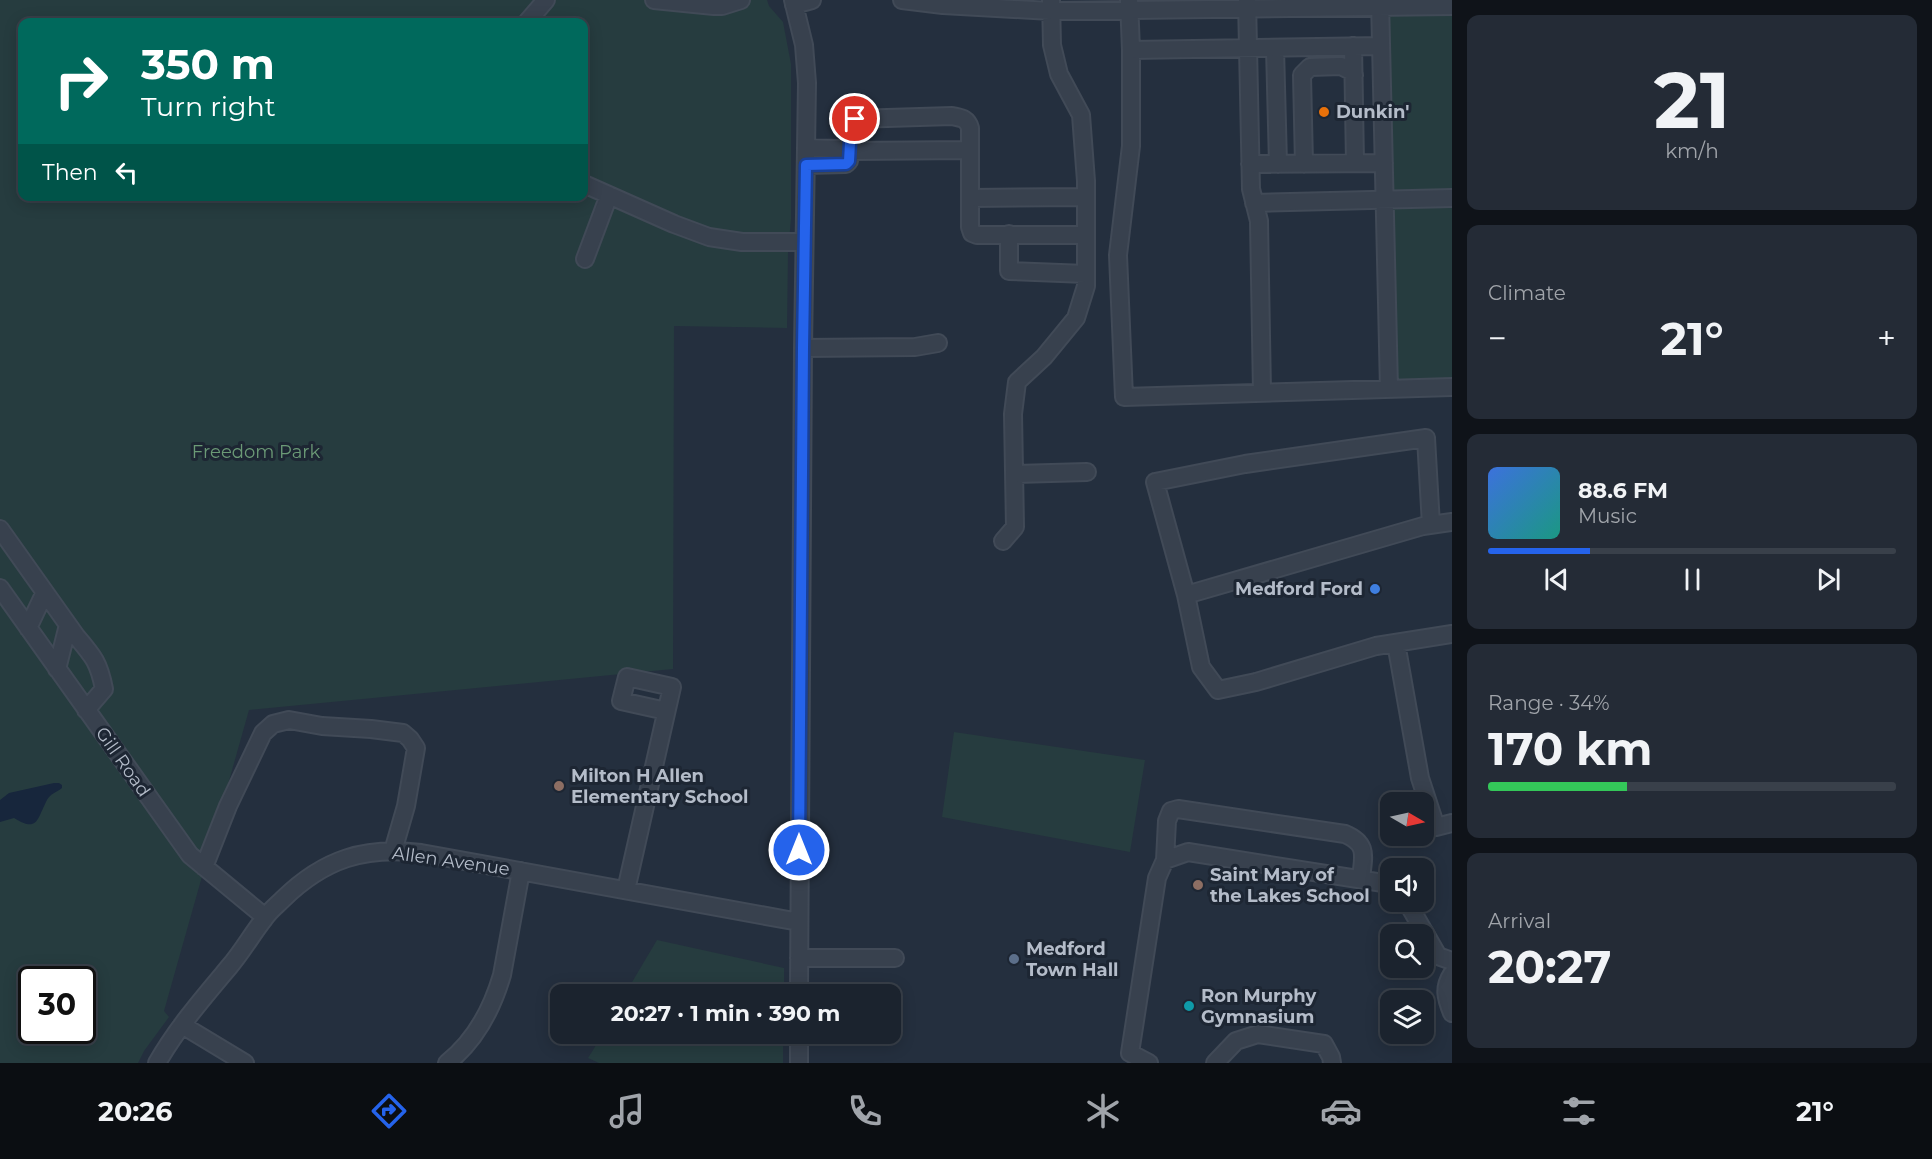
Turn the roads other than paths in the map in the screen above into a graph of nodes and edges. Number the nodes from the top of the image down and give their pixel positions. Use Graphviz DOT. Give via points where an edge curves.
graph roads {
  1 [pos="545,0"];
  2 [pos="654,0"];
  3 [pos="741,0"];
  4 [pos="813,0"];
  5 [pos="902,0"];
  6 [pos="942,2"];
  7 [pos="794,3"];
  8 [pos="1380,3"];
  9 [pos="1247,4"];
  10 [pos="1051,5"];
  11 [pos="1130,5"];
  12 [pos="1452,6"];
  13 [pos="530,18"];
  14 [pos="1353,46"];
  15 [pos="1381,46"];
  16 [pos="1248,48"];
  17 [pos="1275,48"];
  18 [pos="1131,50"];
  19 [pos="1354,75"];
  20 [pos="806,148"];
  21 [pos="970,150"];
  22 [pos="851,151"];
  23 [pos="1356,163"];
  24 [pos="1383,163"];
  25 [pos="1250,164"];
  26 [pos="1278,164"];
  27 [pos="1304,164"];
  28 [pos="806,165"];
  29 [pos="588,186"];
  30 [pos="609,195"];
  31 [pos="1086,196"];
  32 [pos="970,198"];
  33 [pos="1452,198"];
  34 [pos="1384,200"];
  35 [pos="1254,203"];
  36 [pos="1009,234"];
  37 [pos="1086,235"];
  38 [pos="804,242"];
  39 [pos="585,259"];
  40 [pos="1086,274"];
  41 [pos="938,343"];
  42 [pos="803,348"];
  43 [pos="1452,387"];
  44 [pos="1389,389"];
  45 [pos="1262,392"];
  46 [pos="1087,472"];
  47 [pos="1015,474"];
  48 [pos="1452,522"];
  49 [pos="1431,525"];
  50 [pos="0,529"];
  51 [pos="1003,541"];
  52 [pos="0,588"];
  53 [pos="45,592"];
  54 [pos="1186,595"];
  55 [pos="68,625"];
  56 [pos="28,628"];
  57 [pos="1452,634"];
  58 [pos="1396,643"];
  59 [pos="57,669"];
  60 [pos="86,710"];
  61 [pos="666,711"];
  62 [pos="1452,823"];
  63 [pos="393,850"];
  64 [pos="1165,860"];
  65 [pos="204,867"];
  66 [pos="521,871"];
  67 [pos="1361,879"];
  68 [pos="1380,882"];
  69 [pos="626,890"];
  70 [pos="1413,912"];
  71 [pos="265,917"];
  72 [pos="799,922"];
  73 [pos="799,958"];
  74 [pos="895,958"];
  75 [pos="1452,961"];
  76 [pos="1452,974"];
  77 [pos="799,984"];
  78 [pos="1452,1012"];
  79 [pos="182,1025"];
  80 [pos="799,1044"];
  81 [pos="448,1062"];
  82 [pos="157,1063"];
  83 [pos="245,1063"];
  84 [pos="799,1063"];
  85 [pos="1149,1063"];
  86 [pos="1215,1063"];
  87 [pos="1332,1063"];
  1 -- 13 [label="street"];
  2 -- 3 [label="street" via="722,6"];
  4 -- 7 [label="street"];
  5 -- 6 [label="street"];
  6 -- 10 [label="street"];
  7 -- 20 [label="street" via="806,64"];
  8 -- 9 [label="street"];
  8 -- 12 [label="street"];
  8 -- 15 [label="street"];
  9 -- 11 [label="street"];
  9 -- 16 [label="street"];
  10 -- 11 [label="street"];
  10 -- 31 [label="street" via="1052,45 1059,74 1081,115"];
  11 -- 18 [label="street"];
  14 -- 15 [label="street"];
  14 -- 17 [label="street"];
  14 -- 19 [label="street"];
  15 -- 24 [label="street"];
  16 -- 17 [label="street"];
  16 -- 18 [label="street"];
  16 -- 25 [label="street"];
  17 -- 26 [label="street"];
  18 -- 45 [label="street" via="1131,146 1118,255 1124,397"];
  19 -- 23 [label="street"];
  19 -- 27 [label="street" via="1341,66 1310,67 1304,71"];
  20 -- 22 [label="street"];
  20 -- 28 [label="street"];
  21 -- 22 [label="street"];
  21 -- 22 [label="street" via="968,122 952,116 855,119 851,125"];
  21 -- 32 [label="street"];
  22 -- 28 [label="street" via="846,164"];
  23 -- 24 [label="street"];
  23 -- 27 [label="street"];
  24 -- 34 [label="street"];
  25 -- 26 [label="street"];
  25 -- 35 [label="street"];
  26 -- 27 [label="street"];
  28 -- 38 [label="street"];
  29 -- 30 [label="street"];
  30 -- 38 [label="street" via="709,237 742,242"];
  30 -- 39 [label="street"];
  31 -- 32 [label="street"];
  31 -- 37 [label="street"];
  32 -- 36 [label="street" via="972,233"];
  33 -- 34 [label="street"];
  34 -- 35 [label="street"];
  34 -- 44 [label="street"];
  35 -- 45 [label="street" via="1259,221"];
  36 -- 37 [label="street"];
  36 -- 40 [label="street" via="1009,271"];
  37 -- 40 [label="street"];
  38 -- 42 [label="street"];
  40 -- 47 [label="street" via="1076,318 1017,382 1013,414"];
  41 -- 42 [label="street" via="915,347"];
  42 -- 72 [label="street"];
  43 -- 44 [label="street"];
  44 -- 45 [label="street"];
  46 -- 47 [label="street"];
  47 -- 51 [label="street" via="1015,527"];
  48 -- 49 [label="street"];
  49 -- 54 [label="street"];
  49 -- 54 [label="street" via="1426,438 1245,464 1155,482"];
  50 -- 53 [label="street"];
  52 -- 56 [label="street, Gill Road"];
  53 -- 55 [label="street"];
  53 -- 56 [label="street"];
  54 -- 58 [label="street" via="1202,667 1218,690"];
  55 -- 59 [label="street"];
  55 -- 60 [label="street" via="100,669 104,690"];
  56 -- 59 [label="street, Gill Road"];
  57 -- 58 [label="street"];
  58 -- 62 [label="street" via="1420,778 1436,827"];
  59 -- 60 [label="street, Gill Road"];
  60 -- 65 [label="street, Gill Road" via="189,855"];
  61 -- 69 [label="street"];
  63 -- 65 [label="street" via="415,758 416,748 410,739 403,733 289,720 273,724 263,734"];
  63 -- 66 [label="street, Allen Avenue"];
  63 -- 71 [label="street, Allen Avenue" via="361,854 331,864 304,880"];
  64 -- 67 [label="street" via="1188,852"];
  64 -- 67 [label="street" via="1167,821 1171,811 1178,809 1345,834 1361,844"];
  64 -- 85 [label="street" via="1156,878 1130,1053"];
  65 -- 71 [label="street, Gill Road"];
  66 -- 69 [label="street, Allen Avenue"];
  66 -- 81 [label="street" via="498,990 478,1029"];
  67 -- 68 [label="street"];
  69 -- 72 [label="street, Allen Avenue"];
  70 -- 75 [label="street" via="1438,956"];
  71 -- 79 [label="street, Allen Avenue"];
  72 -- 73 [label="street"];
  73 -- 74 [label="street"];
  73 -- 77 [label="street"];
  76 -- 78 [label="street" via="1445,995"];
  79 -- 82 [label="street, Allen Avenue"];
  79 -- 83 [label="street"];
  80 -- 84 [label="street"];
  86 -- 87 [label="street" via="1236,1041 1258,1034 1324,1044"];
}
